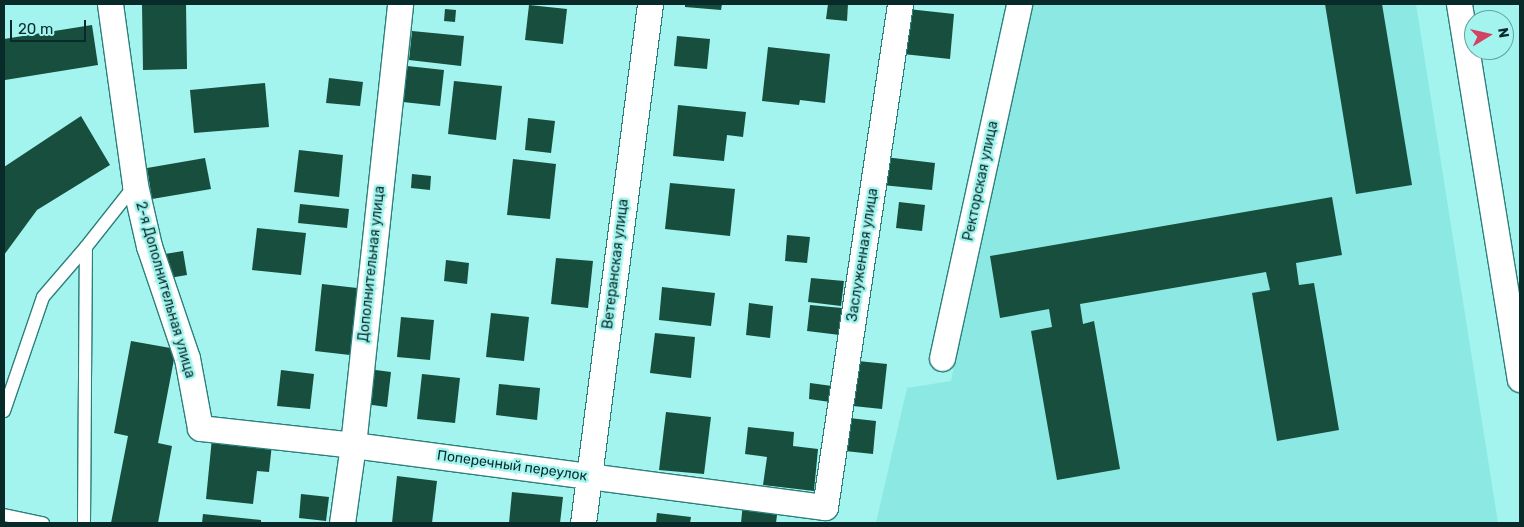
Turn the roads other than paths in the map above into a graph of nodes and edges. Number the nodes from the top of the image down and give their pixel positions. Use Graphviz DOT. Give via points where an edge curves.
graph roads {
  1 [pos="110,4"];
  2 [pos="400,4"];
  3 [pos="650,4"];
  4 [pos="900,4"];
  5 [pos="1019,4"];
  6 [pos="1459,4"];
  7 [pos="135,185"];
  8 [pos="86,247"];
  9 [pos="942,358"];
  10 [pos="1520,378"];
  11 [pos="4,410"];
  12 [pos="200,428"];
  13 [pos="352,445"];
  14 [pos="589,476"];
  15 [pos="825,507"];
  16 [pos="4,515"];
  17 [pos="43,523"];
  18 [pos="84,523"];
  19 [pos="342,523"];
  20 [pos="583,523"];
  1 -- 7 [label="street, 2-я Дополнительная улица"];
  2 -- 13 [label="street, Дополнительная улица"];
  3 -- 14 [label="street, Ветеранская улица"];
  4 -- 15 [label="street, Заслуженная улица"];
  5 -- 9 [label="street, Ректорская улица"];
  6 -- 10 [label="street"];
  7 -- 8 [label="lane"];
  7 -- 12 [label="street, 2-я Дополнительная улица" via="149,246 187,358"];
  8 -- 11 [label="lane" via="43,296"];
  8 -- 18 [label="lane"];
  12 -- 13 [label="street, Поперечный переулок"];
  13 -- 14 [label="street, Поперечный переулок"];
  13 -- 19 [label="street, Дополнительная улица"];
  14 -- 15 [label="street, Поперечный переулок"];
  14 -- 20 [label="street, Ветеранская улица"];
  16 -- 17 [label="lane"];
}
